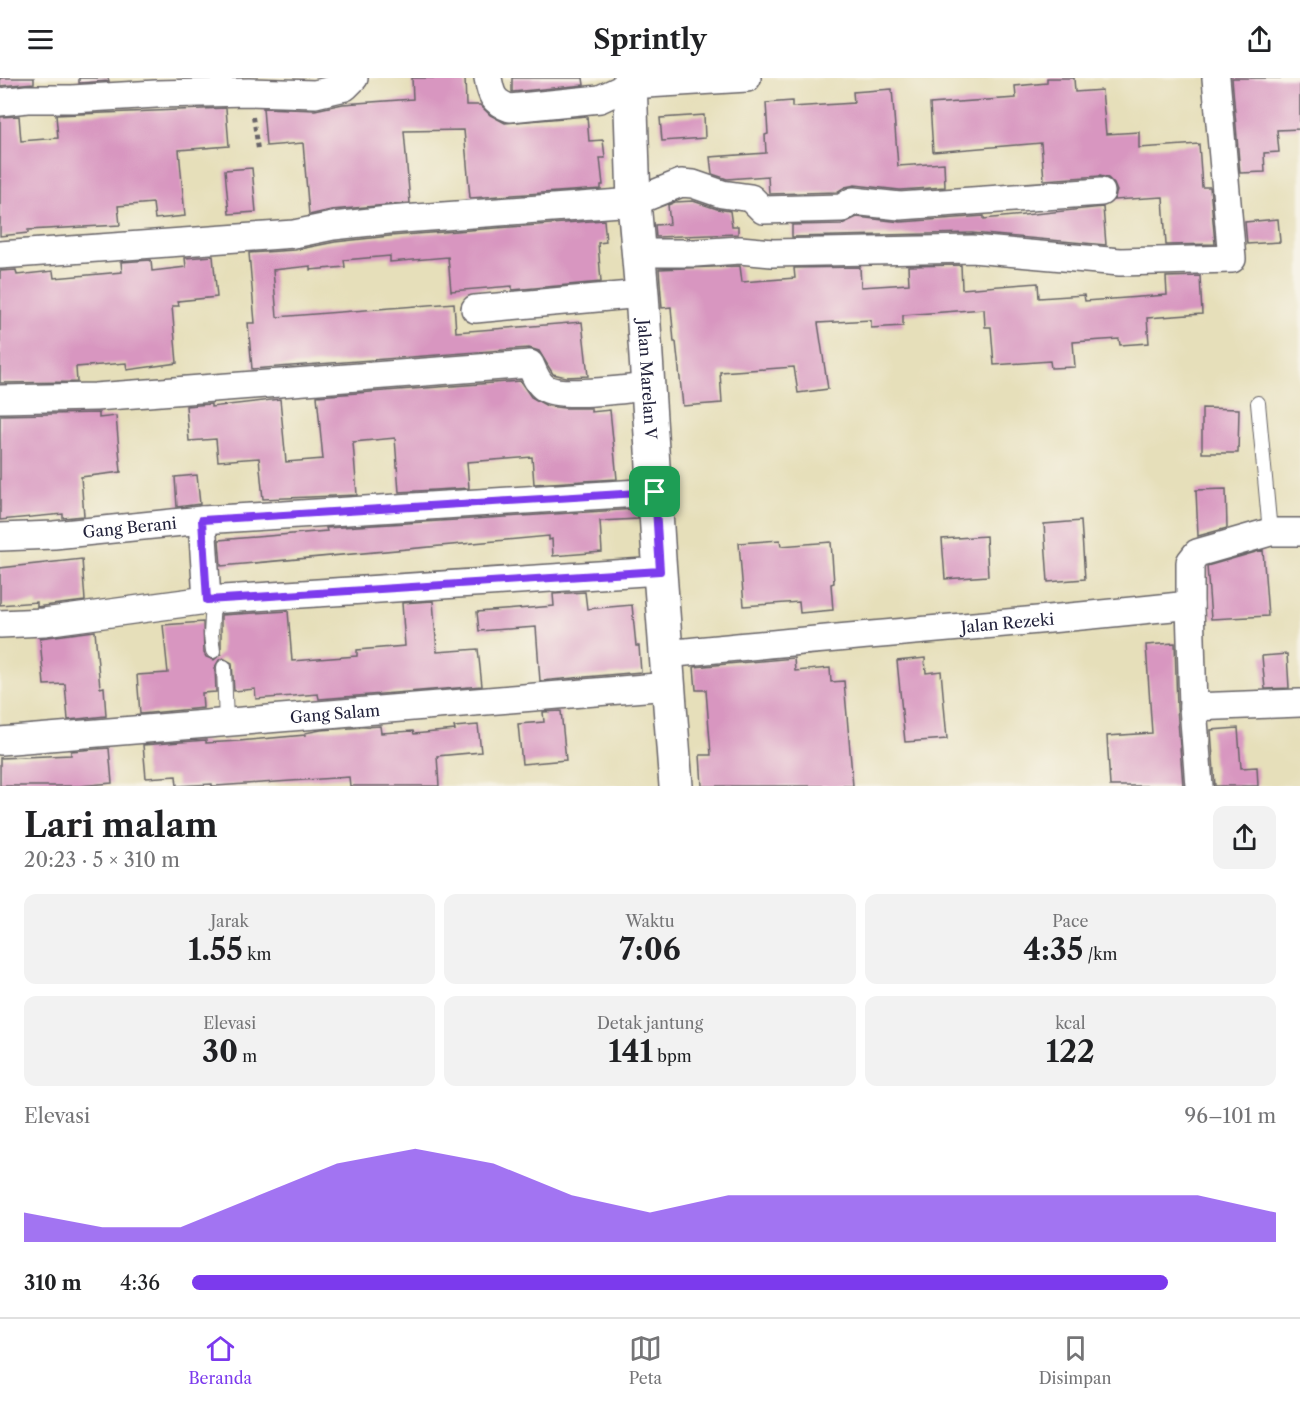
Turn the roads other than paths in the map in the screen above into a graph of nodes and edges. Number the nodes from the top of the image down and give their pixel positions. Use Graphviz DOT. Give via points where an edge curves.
graph roads {
  1 [pos="354,78"];
  2 [pos="488,78"];
  3 [pos="747,78"];
  4 [pos="1216,78"];
  5 [pos="630,81"];
  6 [pos="0,102"];
  7 [pos="1101,192"];
  8 [pos="634,202"];
  9 [pos="638,253"];
  10 [pos="0,255"];
  11 [pos="642,294"];
  12 [pos="475,309"];
  13 [pos="648,387"];
  14 [pos="0,399"];
  15 [pos="1258,403"];
  16 [pos="655,492"];
  17 [pos="202,520"];
  18 [pos="1270,532"];
  19 [pos="1300,532"];
  20 [pos="0,537"];
  21 [pos="659,565"];
  22 [pos="213,595"];
  23 [pos="1190,605"];
  24 [pos="0,624"];
  25 [pos="213,651"];
  26 [pos="667,654"];
  27 [pos="224,667"];
  28 [pos="669,686"];
  29 [pos="1300,703"];
  30 [pos="1193,707"];
  31 [pos="226,723"];
  32 [pos="0,741"];
  33 [pos="676,786"];
  34 [pos="1199,786"];
  1 -- 6 [label="street" via="345,87 315,94 156,94"];
  2 -- 5 [label="street" via="491,96 498,104 510,108 600,99"];
  3 -- 5 [label="street"];
  4 -- 9 [label="street" via="1232,259 1120,262 972,249"];
  5 -- 8 [label="street, Jalan Marelan V"];
  7 -- 8 [label="street" via="900,206 853,201 842,208 763,210 751,198 681,183"];
  8 -- 9 [label="street, Jalan Marelan V"];
  8 -- 10 [label="street" via="389,220 294,234"];
  9 -- 11 [label="street, Jalan Marelan V"];
  11 -- 12 [label="street"];
  11 -- 13 [label="street, Jalan Marelan V"];
  13 -- 14 [label="street" via="547,390 538,383 530,364 95,397"];
  13 -- 16 [label="street, Jalan Marelan V"];
  15 -- 18 [label="lane"];
  16 -- 17 [label="street, Gang Berani"];
  16 -- 21 [label="street, Jalan Marelan V"];
  17 -- 20 [label="street, Gang Berani"];
  17 -- 22 [label="street"];
  18 -- 19 [label="street"];
  18 -- 23 [label="street" via="1201,550 1193,556"];
  21 -- 22 [label="street"];
  21 -- 26 [label="street, Jalan Marelan V"];
  22 -- 24 [label="street" via="44,622"];
  22 -- 25 [label="lane"];
  23 -- 26 [label="street, Jalan Rezeki"];
  23 -- 30 [label="street"];
  26 -- 28 [label="street, Jalan Marelan V"];
  27 -- 31 [label="lane"];
  28 -- 31 [label="street, Gang Salam"];
  28 -- 33 [label="street, Jalan Marelan V"];
  29 -- 30 [label="street"];
  30 -- 34 [label="street"];
  31 -- 32 [label="street, Gang Salam"];
}
